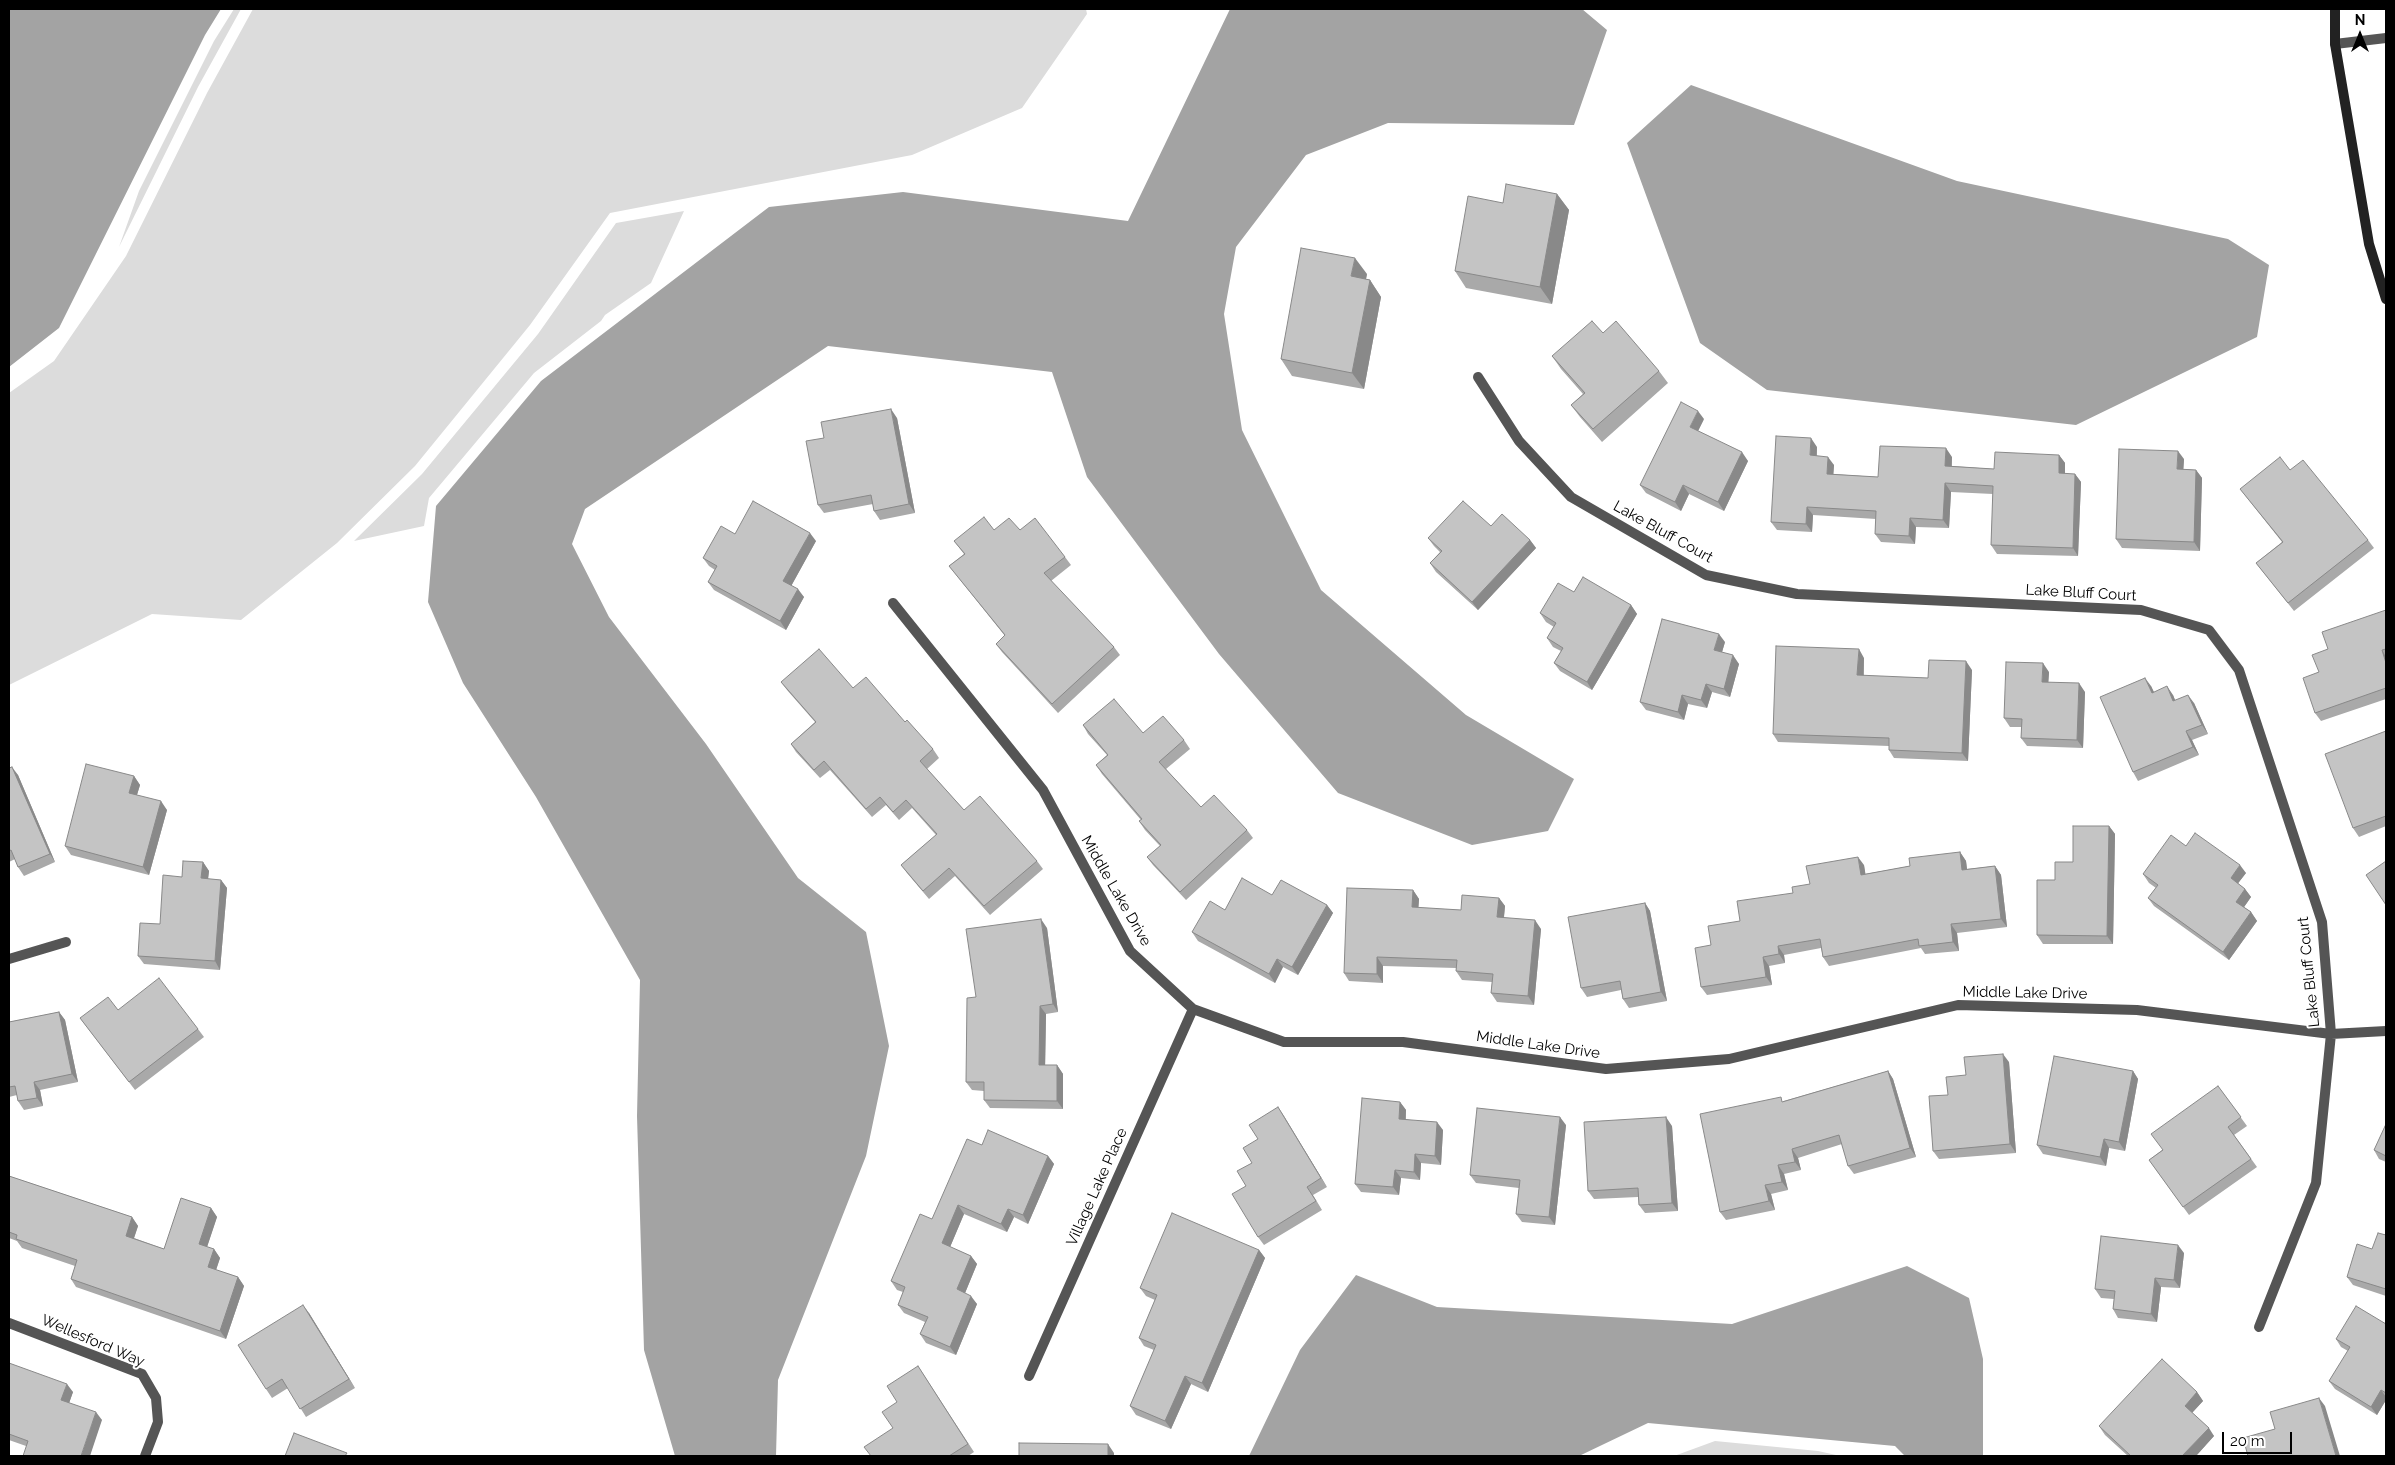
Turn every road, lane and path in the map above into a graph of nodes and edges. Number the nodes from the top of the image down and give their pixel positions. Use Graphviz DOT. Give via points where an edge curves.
graph roads {
  1 [pos="2335,9"];
  2 [pos="2386,38"];
  3 [pos="2335,44"];
  4 [pos="2386,299"];
  5 [pos="1478,378"];
  6 [pos="894,603"];
  7 [pos="66,942"];
  8 [pos="9,959"];
  9 [pos="1193,1009"];
  10 [pos="2386,1031"];
  11 [pos="2331,1034"];
  12 [pos="9,1323"];
  13 [pos="2259,1327"];
  14 [pos="1029,1376"];
  15 [pos="145,1456"];
  1 -- 3 [label="street"];
  2 -- 3 [label="street"];
  3 -- 4 [label="street" via="2369,244"];
  5 -- 11 [label="street, Lake Bluff Court" via="1519,441 1571,497 1706,575 1797,594 2140,610 2209,630 2239,670 2322,922"];
  6 -- 9 [label="street, Middle Lake Drive" via="1043,790 1130,951"];
  7 -- 8 [label="street"];
  9 -- 11 [label="street, Middle Lake Drive" via="1284,1042 1403,1042 1606,1069 1729,1058 1958,1005 2137,1010"];
  9 -- 14 [label="street, Village Lake Place"];
  10 -- 11 [label="street, Middle Lake Drive"];
  11 -- 13 [label="street, Lake Bluff Court" via="2316,1183"];
  12 -- 15 [label="street, Wellesford Way" via="142,1374 156,1398 158,1422"];
}
